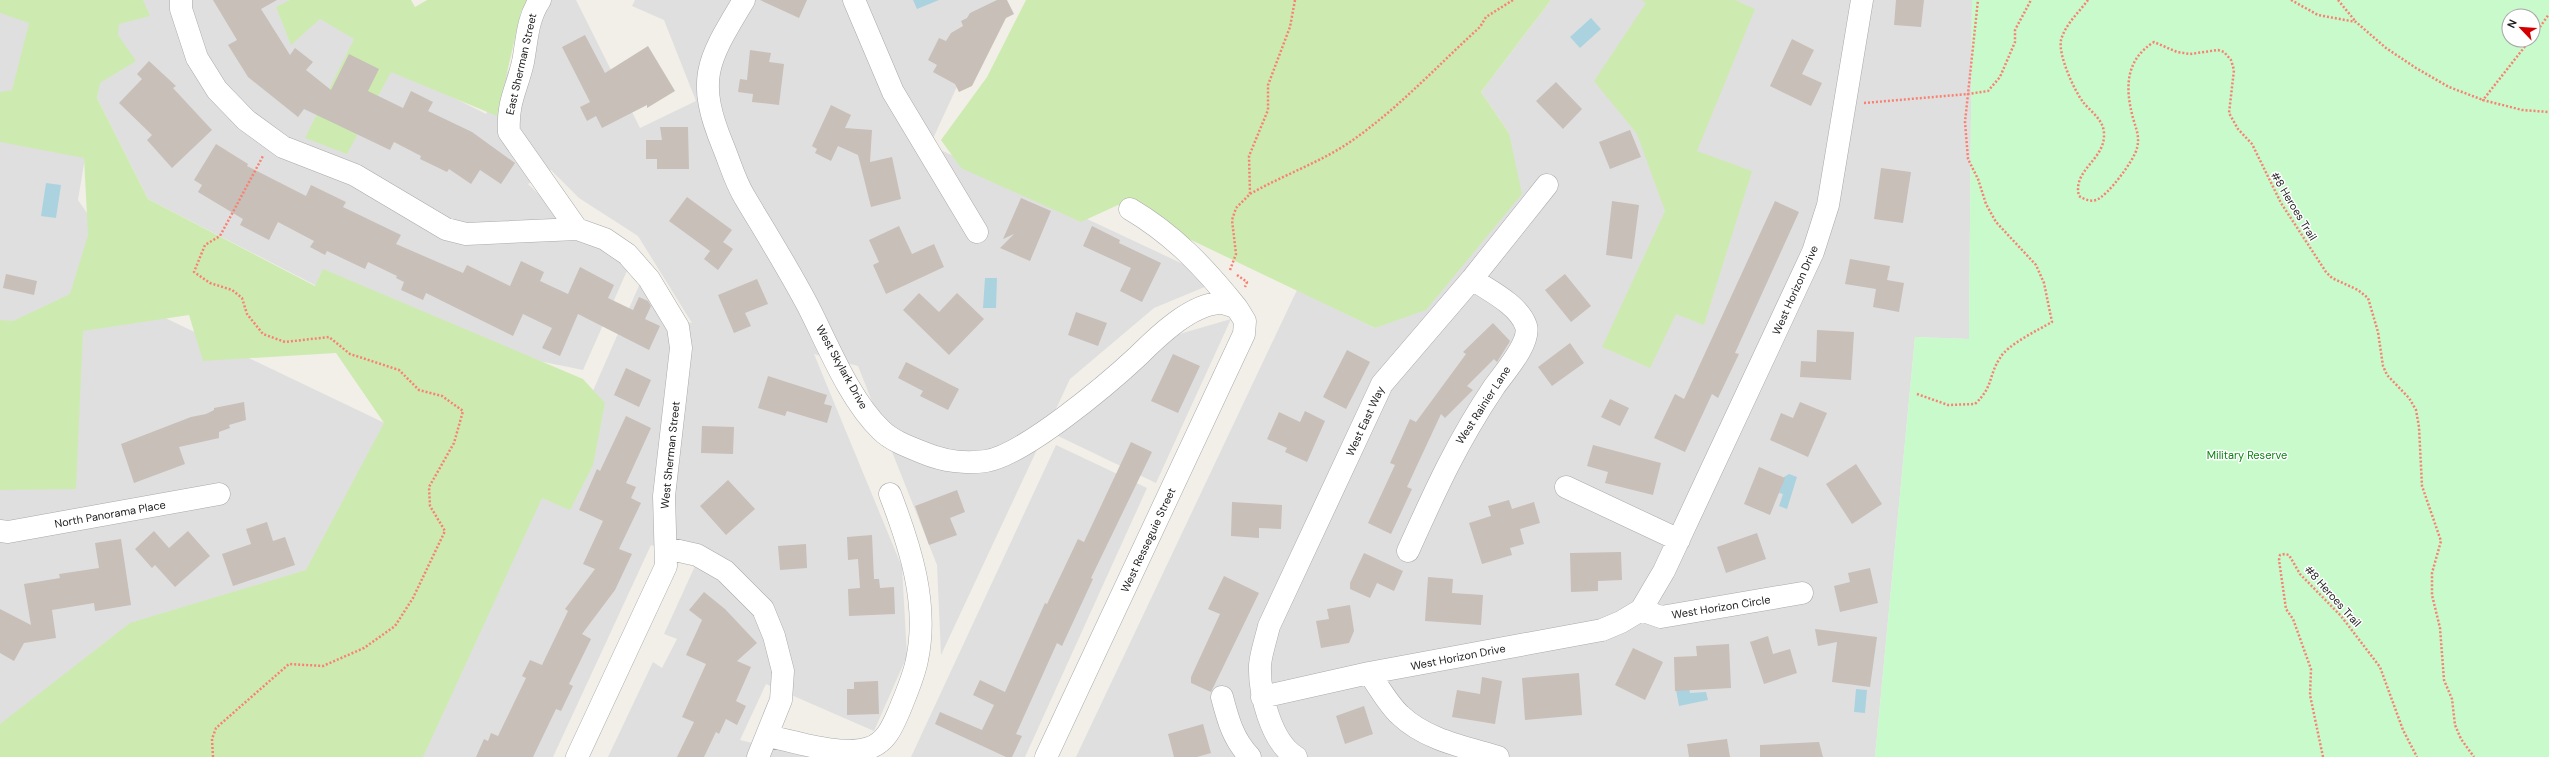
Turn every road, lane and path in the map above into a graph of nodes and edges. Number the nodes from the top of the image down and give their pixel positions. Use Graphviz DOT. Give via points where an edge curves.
graph roads {
  1 [pos="180,0"];
  2 [pos="540,0"];
  3 [pos="744,0"];
  4 [pos="854,0"];
  5 [pos="1295,0"];
  6 [pos="1513,0"];
  7 [pos="1862,0"];
  8 [pos="1978,0"];
  9 [pos="2031,0"];
  10 [pos="2088,0"];
  11 [pos="2291,0"];
  12 [pos="2338,0"];
  13 [pos="2549,14"];
  14 [pos="2356,22"];
  15 [pos="2541,26"];
  16 [pos="2524,48"];
  17 [pos="1968,94"];
  18 [pos="2484,100"];
  19 [pos="1845,105"];
  20 [pos="2549,112"];
  21 [pos="266,151"];
  22 [pos="1547,185"];
  23 [pos="1250,194"];
  24 [pos="1130,209"];
  25 [pos="577,229"];
  26 [pos="977,232"];
  27 [pos="1472,279"];
  28 [pos="1241,314"];
  29 [pos="1917,394"];
  30 [pos="1566,487"];
  31 [pos="219,494"];
  32 [pos="890,494"];
  33 [pos="0,531"];
  34 [pos="1679,540"];
  35 [pos="666,548"];
  36 [pos="1408,551"];
  37 [pos="1802,594"];
  38 [pos="1640,610"];
  39 [pos="1369,674"];
  40 [pos="1222,697"];
  41 [pos="1262,698"];
  42 [pos="768,736"];
  43 [pos="213,757"];
  44 [pos="577,757"];
  45 [pos="758,757"];
  46 [pos="1046,757"];
  47 [pos="1250,757"];
  48 [pos="1296,757"];
  49 [pos="1498,757"];
  50 [pos="2323,757"];
  51 [pos="2417,757"];
  52 [pos="2474,757"];
  1 -- 25 [label="street" via="197,58 217,90 246,120 283,147 362,178 446,229 466,234"];
  2 -- 25 [label="street, East Sherman Street" via="529,20 523,63 507,112 509,132"];
  3 -- 28 [label="street, West Skylark Drive" via="720,40 710,66 706,90 711,116 742,191 806,302 861,406 881,431 903,445 934,457 962,462 988,461 1034,438 1119,373 1164,331 1202,307 1221,303"];
  4 -- 26 [label="street" via="893,92"];
  5 -- 23 [label="path" via="1290,27 1268,85 1268,110 1249,156"];
  6 -- 23 [label="path" via="1486,17 1480,27 1382,118 1348,143 1304,169 1284,176"];
  7 -- 19 [label="street, West Horizon Drive"];
  8 -- 17 [label="path"];
  9 -- 17 [label="path" via="2015,30 2015,42 1997,84 1988,91"];
  10 -- 52 [label="path, #8 Heroes Trail" via="2068,25 2061,45 2073,87 2099,120 2104,133 2101,152 2080,178 2077,190 2079,196 2085,200 2096,201 2105,195 2132,160 2139,134 2128,89 2132,67 2143,49 2154,42 2177,52 2190,54 2218,50 2224,52 2231,60 2234,70 2229,113 2238,129 2252,144 2268,181 2326,272 2368,298 2378,332 2383,366 2387,375 2409,398 2416,410 2420,427 2422,486 2441,540 2432,573 2432,596 2440,628 2444,680 2452,699 2455,725"];
  11 -- 14 [label="path" via="2318,15"];
  12 -- 14 [label="path"];
  13 -- 15 [label="path"];
  14 -- 18 [label="path" via="2386,48 2416,68 2449,87"];
  16 -- 18 [label="path"];
  17 -- 19 [label="path"];
  17 -- 29 [label="path" via="1968,159 1996,222 2036,265 2044,283 2052,322 2002,354 1990,380 1990,387 1975,404 1948,405"];
  18 -- 20 [label="path" via="2522,110"];
  19 -- 34 [label="street, West Horizon Drive" via="1828,205 1813,252"];
  21 -- 43 [label="path" via="220,236 205,245 194,272 210,283 232,290 242,298 247,314 263,334 285,342 329,337 350,354 399,370 419,390 442,396 463,412 454,443 429,487 430,506 445,531 413,598 395,626 364,648 323,666 289,664 216,728 212,739"];
  22 -- 27 [label="street, West East Way"];
  23 -- 28 [label="path" via="1236,208 1232,220 1236,254 1230,270 1247,282"];
  24 -- 28 [label="street" via="1153,222 1203,266"];
  25 -- 35 [label="street, West Sherman Street" via="605,239 627,254 649,279 678,327 681,348 664,496"];
  27 -- 36 [label="street, West Rainier Lane" via="1519,312 1526,328 1523,345 1467,428 1443,472"];
  27 -- 41 [label="street, West East Way" via="1382,384 1269,626 1260,665"];
  28 -- 46 [label="street, West Resseguie Street" via="1244,334"];
  30 -- 34 [label="street"];
  31 -- 33 [label="street, North Panorama Place" via="8,532"];
  32 -- 42 [label="street" via="904,528 915,569 920,614 918,660 890,730 883,741 859,751 838,750"];
  34 -- 38 [label="street, West Horizon Drive"];
  35 -- 42 [label="street" via="697,555 725,571 763,609 783,671 781,700"];
  35 -- 44 [label="street, West Sherman Street" via="666,566"];
  37 -- 38 [label="street, West Horizon Circle" via="1661,617"];
  38 -- 39 [label="street, West Horizon Drive" via="1602,630"];
  39 -- 41 [label="street, West Horizon Drive"];
  39 -- 49 [label="street" via="1399,715 1414,727 1429,735"];
  40 -- 47 [label="street" via="1228,722 1239,745"];
  41 -- 48 [label="street" via="1275,732 1290,753"];
  42 -- 45 [label="street"];
  50 -- 51 [label="path, #8 Heroes Trail" via="2310,695 2311,669 2285,604 2280,555 2289,555 2300,574 2341,616 2380,667 2403,730"];
}
